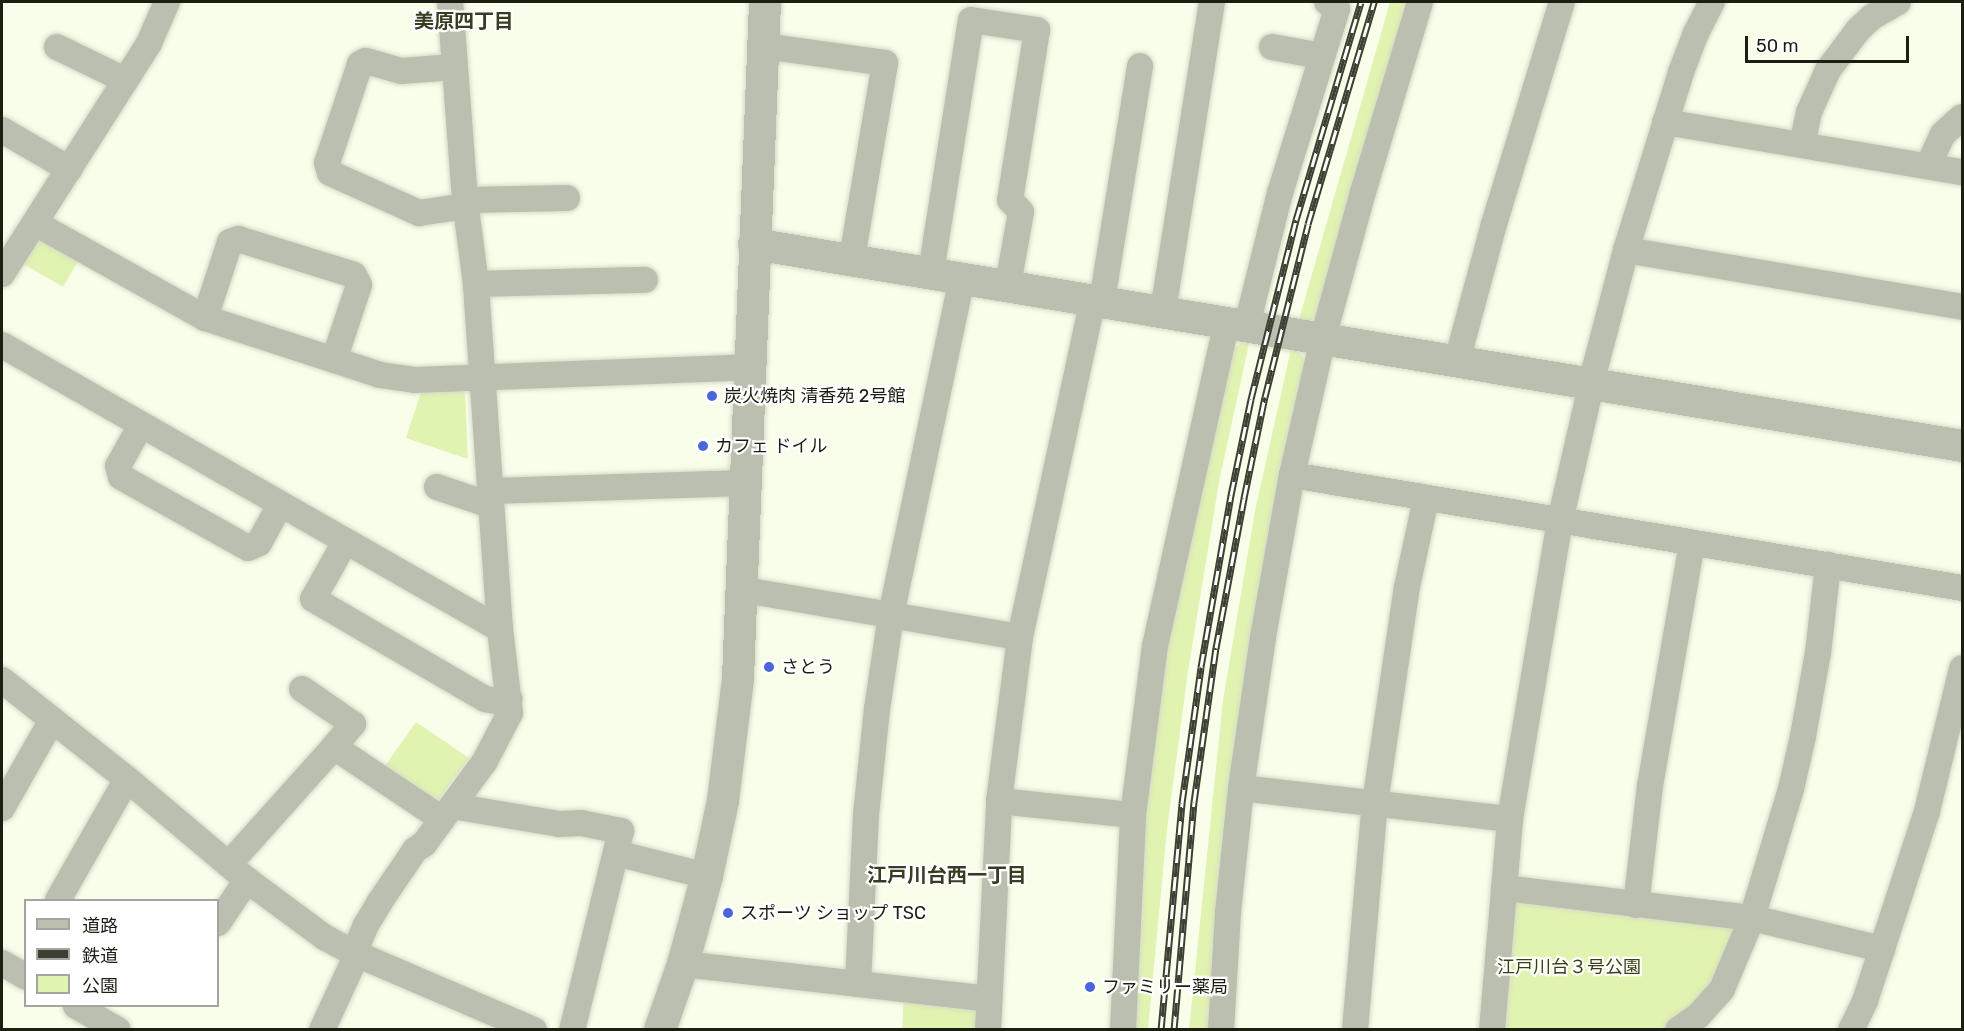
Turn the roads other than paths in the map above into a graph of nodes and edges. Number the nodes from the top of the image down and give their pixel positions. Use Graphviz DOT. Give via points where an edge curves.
graph roads {
  1 [pos="166,2"];
  2 [pos="450,2"];
  3 [pos="765,2"];
  4 [pos="1212,2"];
  5 [pos="1327,2"];
  6 [pos="1420,2"];
  7 [pos="1562,2"];
  8 [pos="1712,2"];
  9 [pos="1898,2"];
  10 [pos="763,46"];
  11 [pos="57,47"];
  12 [pos="1272,47"];
  13 [pos="1321,56"];
  14 [pos="1140,66"];
  15 [pos="454,68"];
  16 [pos="125,80"];
  17 [pos="1962,117"];
  18 [pos="1665,122"];
  19 [pos="2,130"];
  20 [pos="1802,145"];
  21 [pos="1928,166"];
  22 [pos="69,169"];
  23 [pos="1962,172"];
  24 [pos="567,198"];
  25 [pos="466,203"];
  26 [pos="35,223"];
  27 [pos="754,244"];
  28 [pos="1626,250"];
  29 [pos="6,258"];
  30 [pos="852,259"];
  31 [pos="930,272"];
  32 [pos="962,277"];
  33 [pos="645,280"];
  34 [pos="476,284"];
  35 [pos="1008,285"];
  36 [pos="1097,300"];
  37 [pos="1962,307"];
  38 [pos="1163,311"];
  39 [pos="205,318"];
  40 [pos="1237,323"];
  41 [pos="1323,338"];
  42 [pos="2,345"];
  43 [pos="334,360"];
  44 [pos="1457,361"];
  45 [pos="750,367"];
  46 [pos="483,378"];
  47 [pos="1591,383"];
  48 [pos="141,425"];
  49 [pos="1962,446"];
  50 [pos="1292,475"];
  51 [pos="747,483"];
  52 [pos="437,487"];
  53 [pos="489,498"];
  54 [pos="1426,498"];
  55 [pos="280,505"];
  56 [pos="1560,520"];
  57 [pos="345,542"];
  58 [pos="1692,544"];
  59 [pos="1828,566"];
  60 [pos="1962,588"];
  61 [pos="744,590"];
  62 [pos="891,615"];
  63 [pos="500,629"];
  64 [pos="1020,637"];
  65 [pos="1962,668"];
  66 [pos="2,680"];
  67 [pos="302,689"];
  68 [pos="510,699"];
  69 [pos="52,720"];
  70 [pos="334,747"];
  71 [pos="127,779"];
  72 [pos="1241,788"];
  73 [pos="999,801"];
  74 [pos="1376,803"];
  75 [pos="2,808"];
  76 [pos="447,812"];
  77 [pos="1133,815"];
  78 [pos="1510,819"];
  79 [pos="616,853"];
  80 [pos="238,872"];
  81 [pos="707,876"];
  82 [pos="1504,888"];
  83 [pos="59,899"];
  84 [pos="1636,905"];
  85 [pos="1752,918"];
  86 [pos="219,920"];
  87 [pos="1882,949"];
  88 [pos="354,953"];
  89 [pos="683,964"];
  90 [pos="858,984"];
  91 [pos="989,999"];
  92 [pos="80,1007"];
  93 [pos="118,1029"];
  94 [pos="322,1029"];
  95 [pos="534,1029"];
  96 [pos="572,1029"];
  97 [pos="660,1029"];
  98 [pos="988,1029"];
  99 [pos="1123,1029"];
  100 [pos="1221,1029"];
  101 [pos="1355,1029"];
  102 [pos="1492,1029"];
  103 [pos="1678,1029"];
  104 [pos="1851,1029"];
  1 -- 16 [label="street" via="149,43"];
  2 -- 15 [label="street"];
  3 -- 10 [label="street"];
  4 -- 38 [label="street"];
  5 -- 13 [label="street" via="1337,9"];
  6 -- 41 [label="street"];
  7 -- 44 [label="street"];
  8 -- 18 [label="street" via="1688,52"];
  9 -- 20 [label="street" via="1858,30 1828,70 1809,112"];
  10 -- 27 [label="street"];
  10 -- 30 [label="street" via="885,63"];
  11 -- 16 [label="street"];
  12 -- 13 [label="street"];
  13 -- 40 [label="street"];
  14 -- 36 [label="street"];
  15 -- 25 [label="street"];
  15 -- 25 [label="street" via="400,71 365,61 360,64 327,163 330,173 419,213"];
  16 -- 22 [label="street"];
  17 -- 21 [label="street" via="1943,134"];
  18 -- 20 [label="street"];
  18 -- 28 [label="street"];
  19 -- 22 [label="street"];
  20 -- 21 [label="street"];
  21 -- 23 [label="street"];
  22 -- 26 [label="street"];
  24 -- 25 [label="street"];
  25 -- 34 [label="street"];
  26 -- 29 [label="street"];
  26 -- 39 [label="street"];
  27 -- 30 [label="street"];
  27 -- 45 [label="street"];
  28 -- 37 [label="street"];
  28 -- 47 [label="street"];
  30 -- 31 [label="street"];
  31 -- 32 [label="street"];
  31 -- 35 [label="street" via="971,20 1038,30 1010,200 1021,212"];
  32 -- 35 [label="street"];
  32 -- 62 [label="street"];
  33 -- 34 [label="street"];
  34 -- 46 [label="street"];
  35 -- 36 [label="street"];
  36 -- 38 [label="street"];
  36 -- 64 [label="street"];
  38 -- 40 [label="street"];
  39 -- 43 [label="street"];
  39 -- 43 [label="street" via="230,242 238,239 354,275 359,285"];
  40 -- 41 [label="street"];
  40 -- 77 [label="street" via="1155,646"];
  41 -- 44 [label="street"];
  41 -- 50 [label="street"];
  42 -- 48 [label="street"];
  43 -- 46 [label="street" via="380,375 415,380"];
  44 -- 47 [label="street"];
  45 -- 46 [label="street"];
  45 -- 51 [label="street"];
  46 -- 53 [label="street"];
  47 -- 49 [label="street"];
  47 -- 56 [label="street"];
  48 -- 55 [label="street"];
  48 -- 55 [label="street" via="118,466 121,477 248,548 259,543"];
  50 -- 54 [label="street"];
  50 -- 72 [label="street"];
  51 -- 53 [label="street"];
  51 -- 61 [label="street"];
  52 -- 53 [label="street"];
  53 -- 63 [label="street"];
  54 -- 56 [label="street"];
  54 -- 74 [label="street" via="1407,587"];
  55 -- 57 [label="street"];
  56 -- 58 [label="street"];
  56 -- 78 [label="street"];
  57 -- 63 [label="street"];
  57 -- 68 [label="street" via="312,599 485,699"];
  58 -- 59 [label="street"];
  58 -- 84 [label="street" via="1650,786"];
  59 -- 60 [label="street"];
  59 -- 85 [label="street" via="1803,736"];
  61 -- 62 [label="street"];
  61 -- 81 [label="street" via="732,738"];
  62 -- 64 [label="street"];
  62 -- 90 [label="street" via="867,806"];
  63 -- 68 [label="street"];
  64 -- 73 [label="street"];
  65 -- 87 [label="street" via="1926,811"];
  66 -- 69 [label="street"];
  67 -- 70 [label="street" via="353,724"];
  68 -- 76 [label="street" via="507,722 485,761"];
  69 -- 71 [label="street"];
  69 -- 75 [label="street"];
  70 -- 76 [label="street"];
  70 -- 80 [label="street"];
  71 -- 80 [label="street"];
  71 -- 83 [label="street"];
  72 -- 74 [label="street"];
  72 -- 100 [label="street"];
  73 -- 77 [label="street"];
  73 -- 91 [label="street"];
  74 -- 78 [label="street"];
  74 -- 101 [label="street"];
  76 -- 79 [label="street" via="581,823 621,831"];
  76 -- 88 [label="street" via="379,903"];
  77 -- 99 [label="street"];
  78 -- 82 [label="street"];
  79 -- 81 [label="street"];
  79 -- 96 [label="street"];
  80 -- 86 [label="street"];
  80 -- 88 [label="street" via="324,937"];
  81 -- 89 [label="street"];
  82 -- 84 [label="street"];
  82 -- 102 [label="street"];
  84 -- 85 [label="street"];
  85 -- 87 [label="street"];
  85 -- 103 [label="street" via="1722,989 1698,1016"];
  87 -- 104 [label="street"];
  88 -- 94 [label="street"];
  88 -- 95 [label="street"];
  89 -- 90 [label="street"];
  89 -- 97 [label="street"];
  90 -- 91 [label="street"];
  91 -- 98 [label="street"];
  92 -- 93 [label="street"];
}
